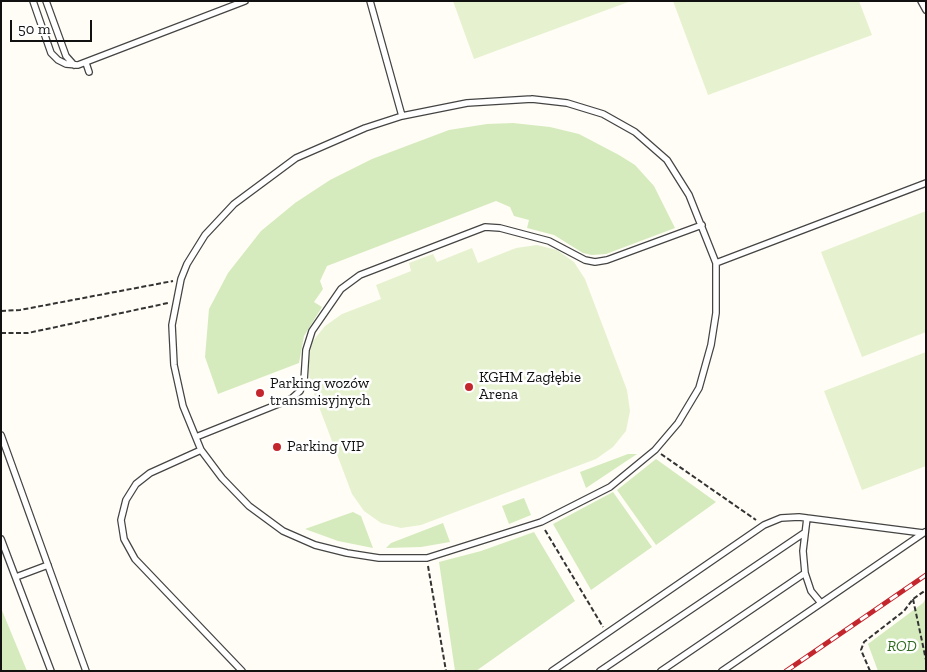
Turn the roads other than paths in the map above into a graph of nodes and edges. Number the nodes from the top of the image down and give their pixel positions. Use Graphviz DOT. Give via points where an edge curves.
graph roads {
  1 [pos="33,1"];
  2 [pos="46,1"];
  3 [pos="245,1"];
  4 [pos="370,1"];
  5 [pos="921,1"];
  6 [pos="926,10"];
  7 [pos="86,63"];
  8 [pos="74,64"];
  9 [pos="89,72"];
  10 [pos="402,116"];
  11 [pos="926,183"];
  12 [pos="702,225"];
  13 [pos="716,263"];
  14 [pos="1,435"];
  15 [pos="196,436"];
  16 [pos="201,450"];
  17 [pos="807,518"];
  18 [pos="925,532"];
  19 [pos="804,533"];
  20 [pos="1,539"];
  21 [pos="48,565"];
  22 [pos="805,573"];
  23 [pos="16,577"];
  24 [pos="820,603"];
  25 [pos="51,671"];
  26 [pos="86,671"];
  27 [pos="242,671"];
  28 [pos="552,671"];
  29 [pos="600,671"];
  30 [pos="662,671"];
  31 [pos="722,671"];
  1 -- 8 [label="lane" via="51,53 58,60"];
  2 -- 8 [label="lane" via="66,56"];
  3 -- 7 [label="lane"];
  4 -- 10 [label="lane"];
  5 -- 6 [label="lane"];
  7 -- 8 [label="lane"];
  7 -- 9 [label="lane"];
  10 -- 12 [label="lane" via="466,103 532,99 603,114 635,132 666,160 689,195"];
  10 -- 15 [label="lane" via="332,141 296,158 234,204 205,235 181,280 172,325 174,365 183,406"];
  11 -- 13 [label="lane"];
  12 -- 13 [label="lane"];
  12 -- 15 [label="lane" via="595,262 549,241 500,228 485,228 360,275 341,289 312,331 300,391 291,399"];
  13 -- 16 [label="lane" via="716,313 711,345 699,388 678,423 655,450 610,487 541,522 427,558 379,558 347,553 315,545 283,531 249,506"];
  14 -- 21 [label="lane"];
  15 -- 16 [label="lane"];
  16 -- 27 [label="lane" via="150,473 136,484 126,500 122,520 124,539 135,559"];
  17 -- 18 [label="lane"];
  17 -- 19 [label="lane"];
  17 -- 28 [label="lane" via="781,518 764,526"];
  18 -- 24 [label="lane"];
  19 -- 22 [label="lane"];
  19 -- 29 [label="lane"];
  20 -- 23 [label="lane"];
  21 -- 23 [label="lane"];
  21 -- 26 [label="lane"];
  22 -- 24 [label="lane"];
  22 -- 30 [label="lane"];
  23 -- 25 [label="lane"];
  24 -- 31 [label="lane"];
}
